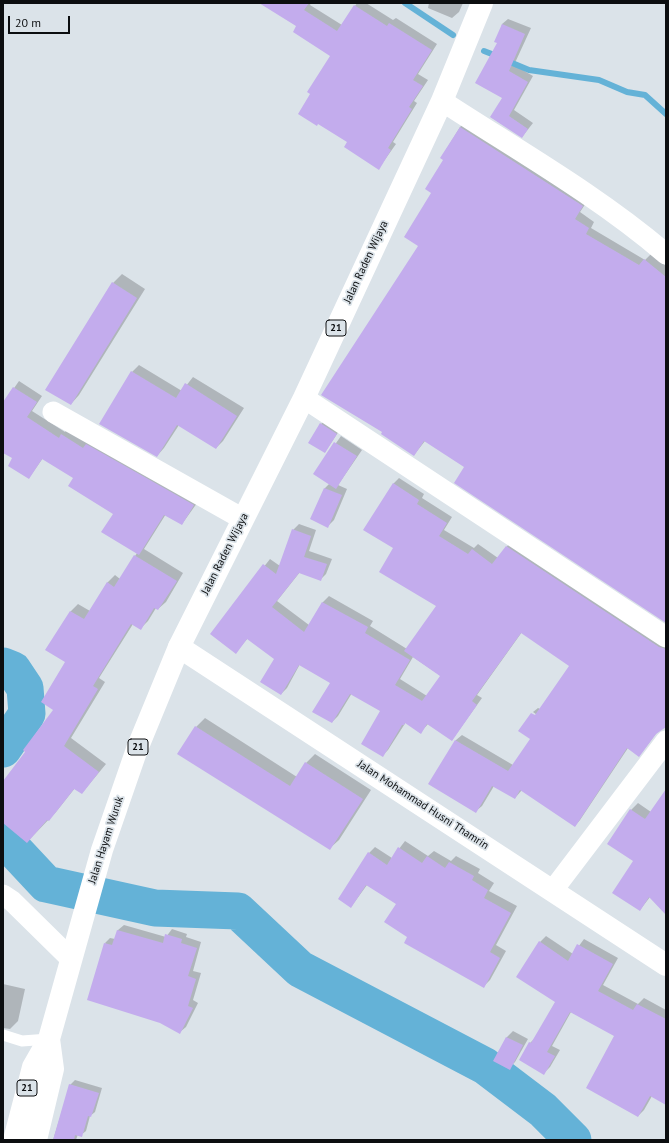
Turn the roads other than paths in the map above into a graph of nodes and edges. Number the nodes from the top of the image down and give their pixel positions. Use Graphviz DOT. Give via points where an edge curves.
graph roads {
  1 [pos="482,3"];
  2 [pos="442,101"];
  3 [pos="666,254"];
  4 [pos="304,398"];
  5 [pos="52,412"];
  6 [pos="243,519"];
  7 [pos="666,637"];
  8 [pos="179,647"];
  9 [pos="666,741"];
  10 [pos="554,890"];
  11 [pos="3,895"];
  12 [pos="70,958"];
  13 [pos="666,965"];
  14 [pos="3,1034"];
  15 [pos="49,1039"];
  16 [pos="14,1140"];
  17 [pos="36,1140"];
  1 -- 2 [label="main road, Jalan Raden Wijaya / 21"];
  2 -- 3 [label="street" via="574,186 639,231"];
  2 -- 4 [label="main road, Jalan Raden Wijaya / 21"];
  4 -- 6 [label="main road, Jalan Raden Wijaya / 21"];
  4 -- 7 [label="street"];
  5 -- 6 [label="street"];
  6 -- 8 [label="main road, Jalan Raden Wijaya / 21"];
  8 -- 10 [label="main road, Jalan Mohammad Husni Thamrin"];
  8 -- 12 [label="main road, Jalan Hayam Wuruk / 21" via="137,750 102,850"];
  9 -- 10 [label="street"];
  10 -- 13 [label="main road, Jalan Mohammad Husni Thamrin"];
  11 -- 12 [label="street"];
  12 -- 15 [label="main road, Jalan Hayam Wuruk / 21"];
  14 -- 15 [label="lane" via="22,1041"];
  15 -- 16 [label="main road, Jalan Hayam Wuruk / 21" via="33,1067"];
  15 -- 17 [label="main road, Jalan Hayam Wuruk / 21" via="53,1069"];
}
